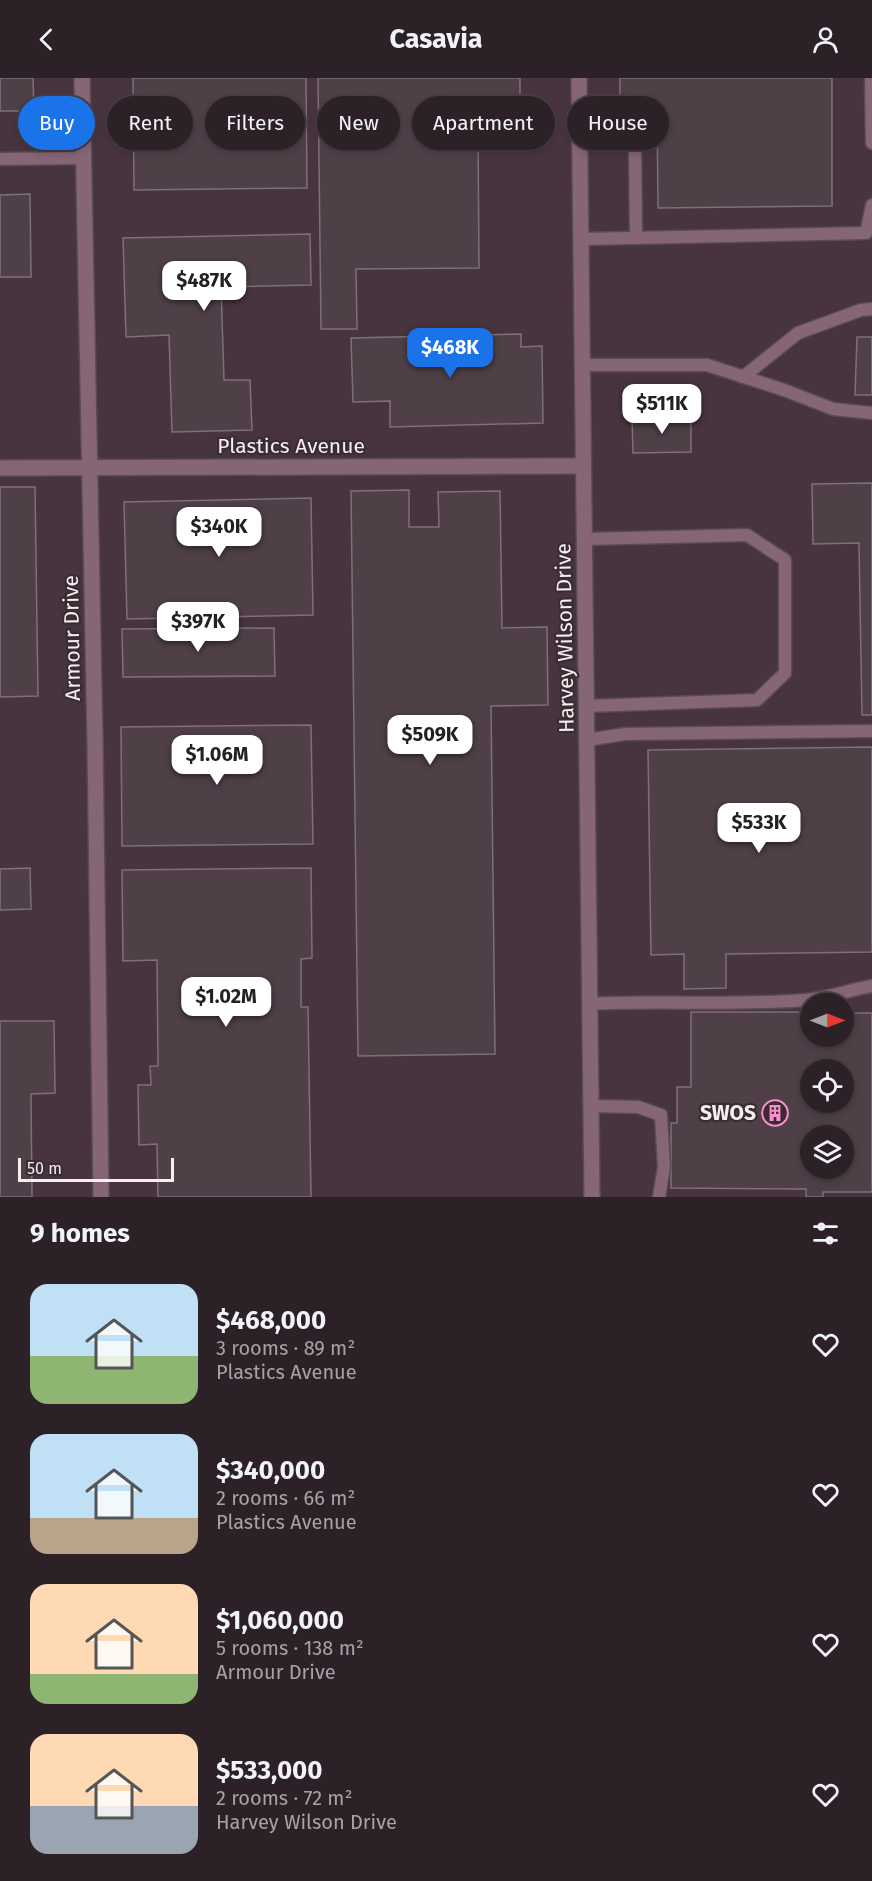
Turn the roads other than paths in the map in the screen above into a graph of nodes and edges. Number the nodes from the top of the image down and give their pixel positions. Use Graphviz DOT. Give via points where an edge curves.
graph roads {
  1 [pos="82,78"];
  2 [pos="579,78"];
  3 [pos="871,78"];
  4 [pos="579,96"];
  5 [pos="872,143"];
  6 [pos="580,150"];
  7 [pos="635,150"];
  8 [pos="82,158"];
  9 [pos="0,159"];
  10 [pos="872,205"];
  11 [pos="636,238"];
  12 [pos="581,239"];
  13 [pos="872,309"];
  14 [pos="582,365"];
  15 [pos="743,377"];
  16 [pos="872,413"];
  17 [pos="583,466"];
  18 [pos="0,468"];
  19 [pos="90,468"];
  20 [pos="586,539"];
  21 [pos="587,706"];
  22 [pos="872,731"];
  23 [pos="587,740"];
  24 [pos="872,986"];
  25 [pos="589,1004"];
  26 [pos="591,1106"];
  27 [pos="101,1197"];
  28 [pos="592,1197"];
  29 [pos="659,1197"];
  1 -- 8 [label="street, Armour Drive"];
  2 -- 4 [label="street, Harvey Wilson Drive"];
  3 -- 5 [label="lane"];
  6 -- 12 [label="street, Harvey Wilson Drive"];
  7 -- 11 [label="lane"];
  8 -- 9 [label="lane"];
  8 -- 19 [label="street, Armour Drive"];
  10 -- 11 [label="lane" via="866,233"];
  11 -- 12 [label="lane"];
  12 -- 14 [label="street, Harvey Wilson Drive"];
  13 -- 15 [label="lane" via="798,333"];
  14 -- 15 [label="lane" via="706,365"];
  14 -- 17 [label="street, Harvey Wilson Drive"];
  15 -- 16 [label="lane" via="833,409"];
  17 -- 19 [label="street, Plastics Avenue"];
  17 -- 20 [label="street, Harvey Wilson Drive"];
  18 -- 19 [label="street, Plastics Avenue"];
  19 -- 27 [label="street, Armour Drive"];
  20 -- 21 [label="street, Harvey Wilson Drive"];
  20 -- 21 [label="lane" via="747,534 785,560 785,673 757,700"];
  21 -- 23 [label="street, Harvey Wilson Drive"];
  22 -- 23 [label="lane" via="625,734"];
  23 -- 25 [label="street, Harvey Wilson Drive"];
  24 -- 25 [label="lane" via="807,999"];
  25 -- 26 [label="street, Harvey Wilson Drive"];
  26 -- 28 [label="street, Harvey Wilson Drive"];
  26 -- 29 [label="lane" via="638,1107 661,1115 664,1167"];
}
